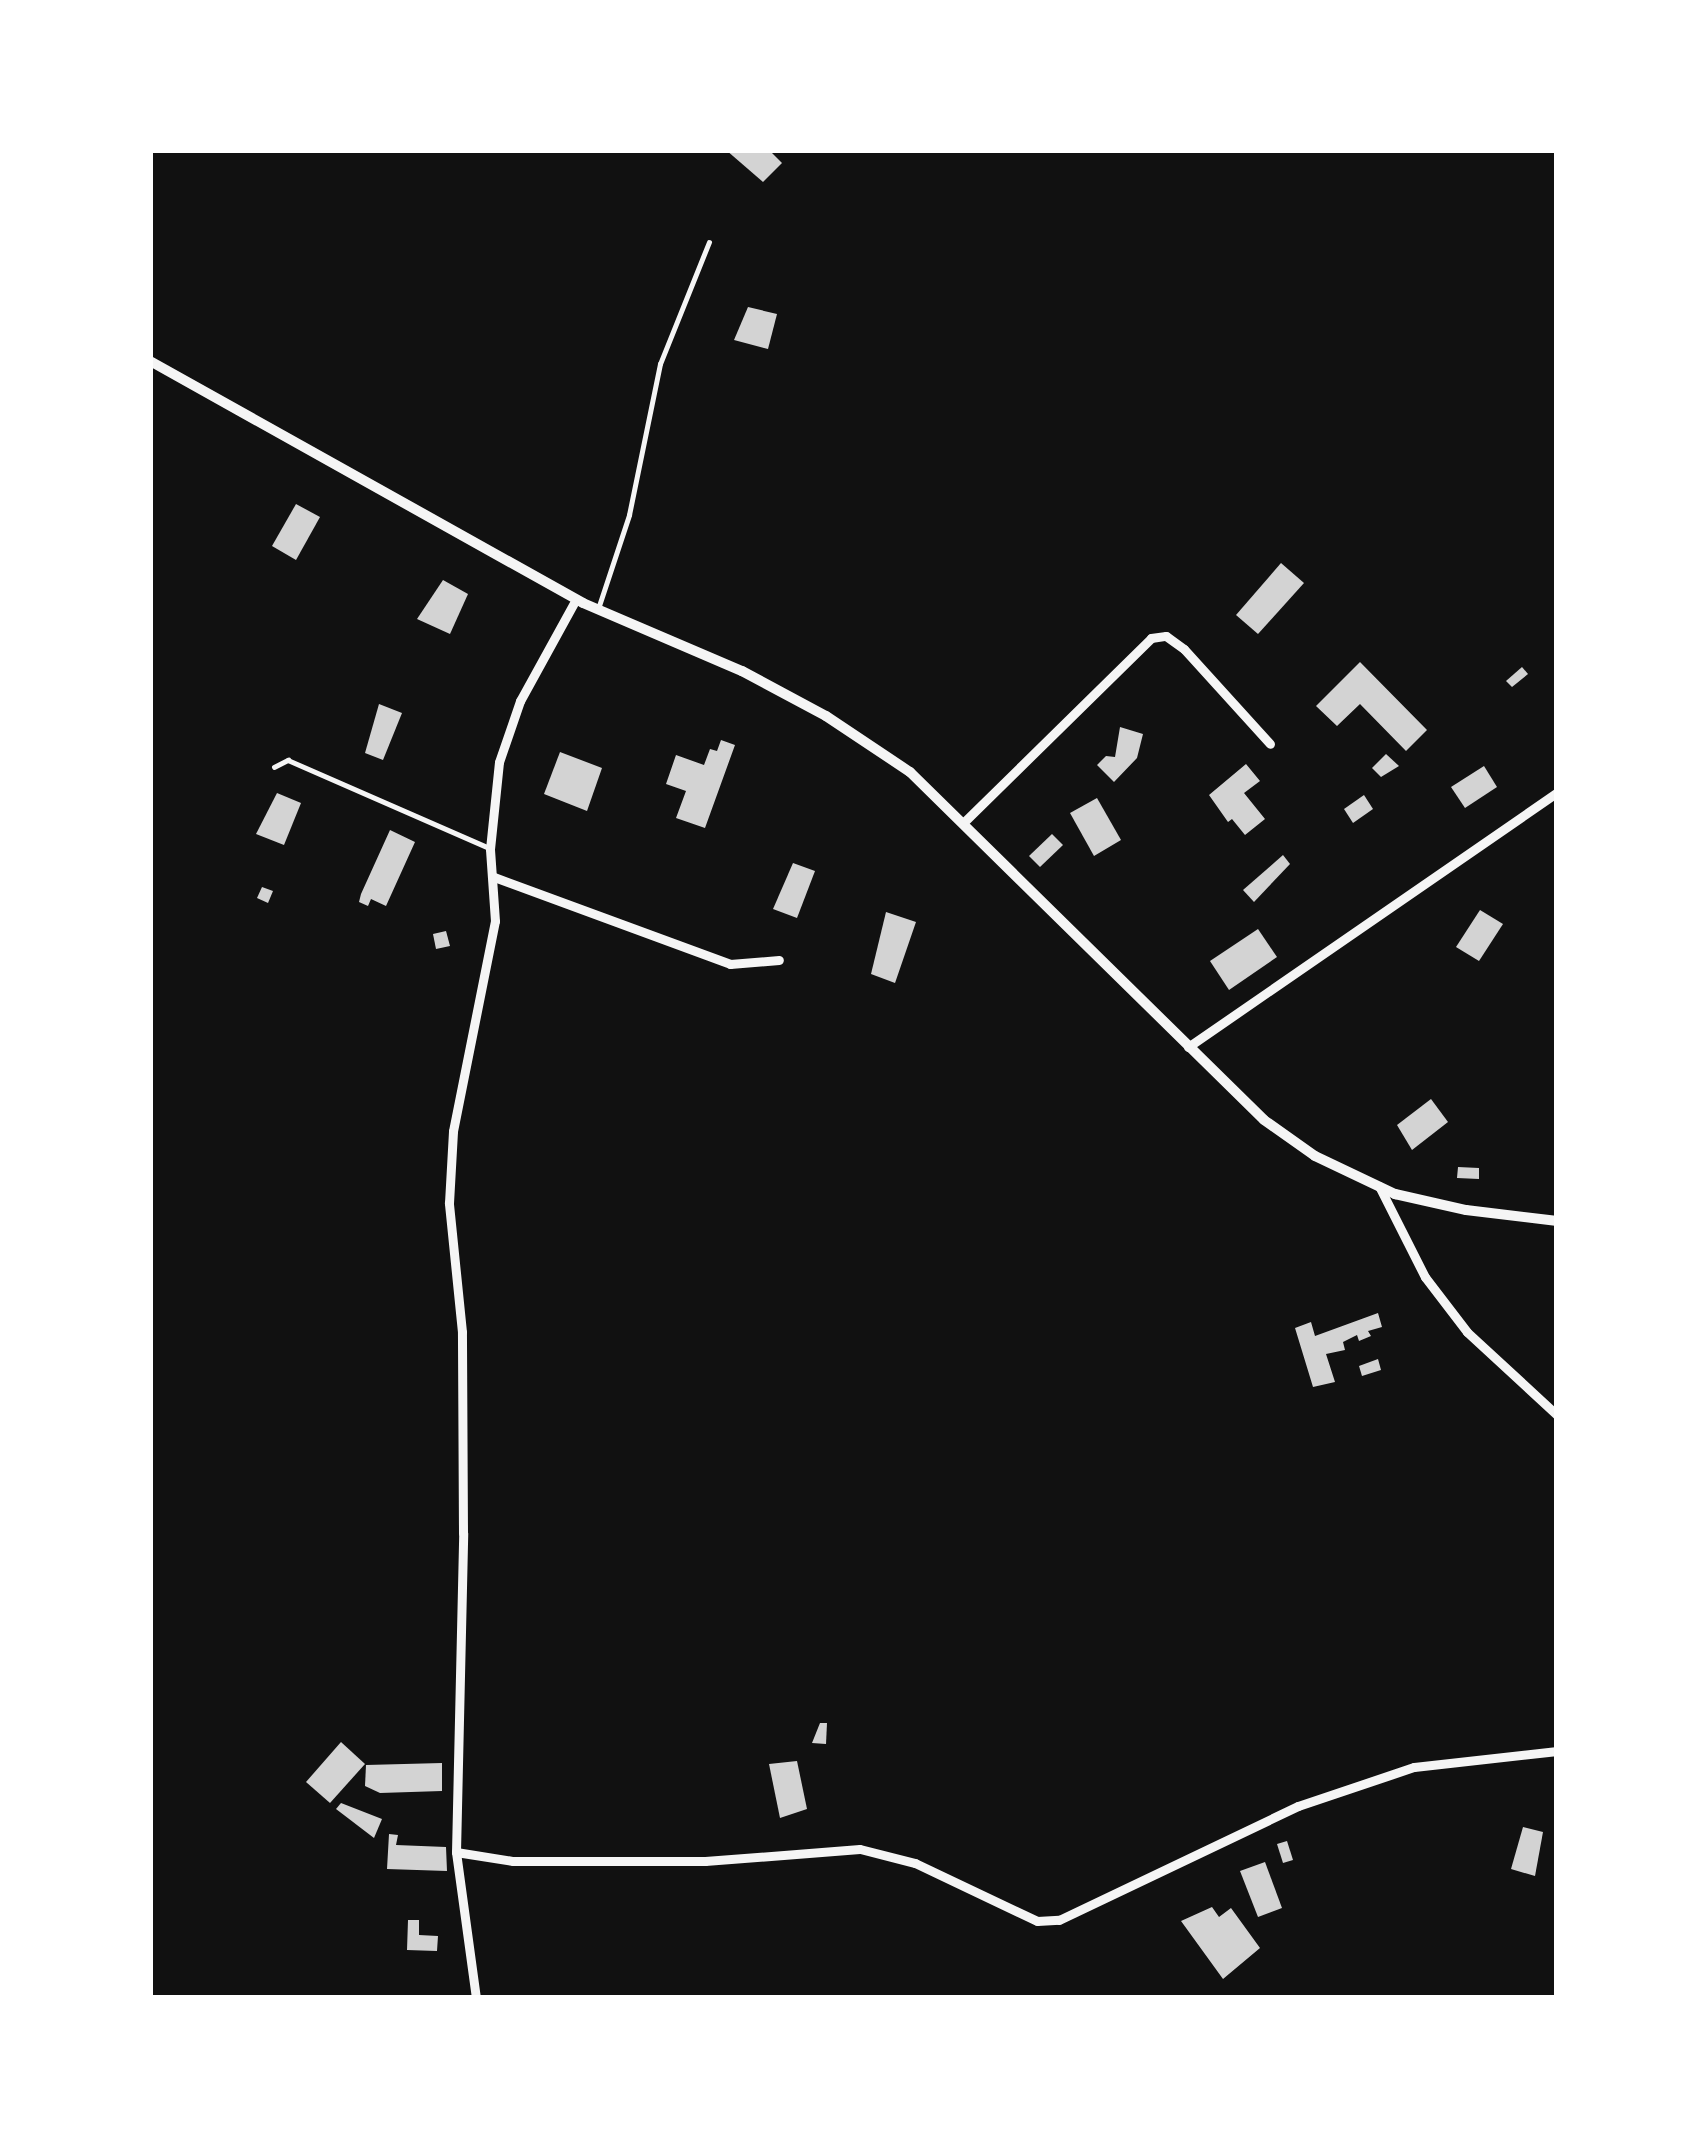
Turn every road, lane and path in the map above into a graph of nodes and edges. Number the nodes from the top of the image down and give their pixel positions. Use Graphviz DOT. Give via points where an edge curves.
graph roads {
  1 [pos="709,242"];
  2 [pos="150,361"];
  3 [pos="576,599"];
  4 [pos="598,609"];
  5 [pos="1270,744"];
  6 [pos="274,767"];
  7 [pos="1557,792"];
  8 [pos="964,823"];
  9 [pos="490,849"];
  10 [pos="494,877"];
  11 [pos="779,960"];
  12 [pos="1188,1047"];
  13 [pos="1379,1186"];
  14 [pos="1557,1222"];
  15 [pos="1557,1415"];
  16 [pos="1557,1751"];
  17 [pos="456,1852"];
  18 [pos="476,1998"];
  1 -- 4 [label="lane" via="661,364 629,514"];
  2 -- 3 [label="street"];
  3 -- 4 [label="street"];
  3 -- 9 [label="street" via="513,721 499,762"];
  4 -- 8 [label="street" via="826,716 910,772"];
  5 -- 8 [label="street" via="1184,649 1166,636 1151,638"];
  6 -- 9 [label="lane" via="288,760"];
  7 -- 12 [label="street"];
  8 -- 12 [label="street"];
  9 -- 10 [label="street"];
  10 -- 11 [label="street" via="730,964"];
  10 -- 17 [label="street" via="495,921 453,1131 449,1203 462,1354"];
  12 -- 13 [label="street" via="1264,1120"];
  13 -- 14 [label="street" via="1466,1210"];
  13 -- 15 [label="street" via="1424,1277 1467,1332"];
  16 -- 17 [label="street" via="1414,1767 1298,1806 1059,1920 1036,1921 915,1863 860,1849 705,1861 513,1861"];
  17 -- 18 [label="street"];
}
